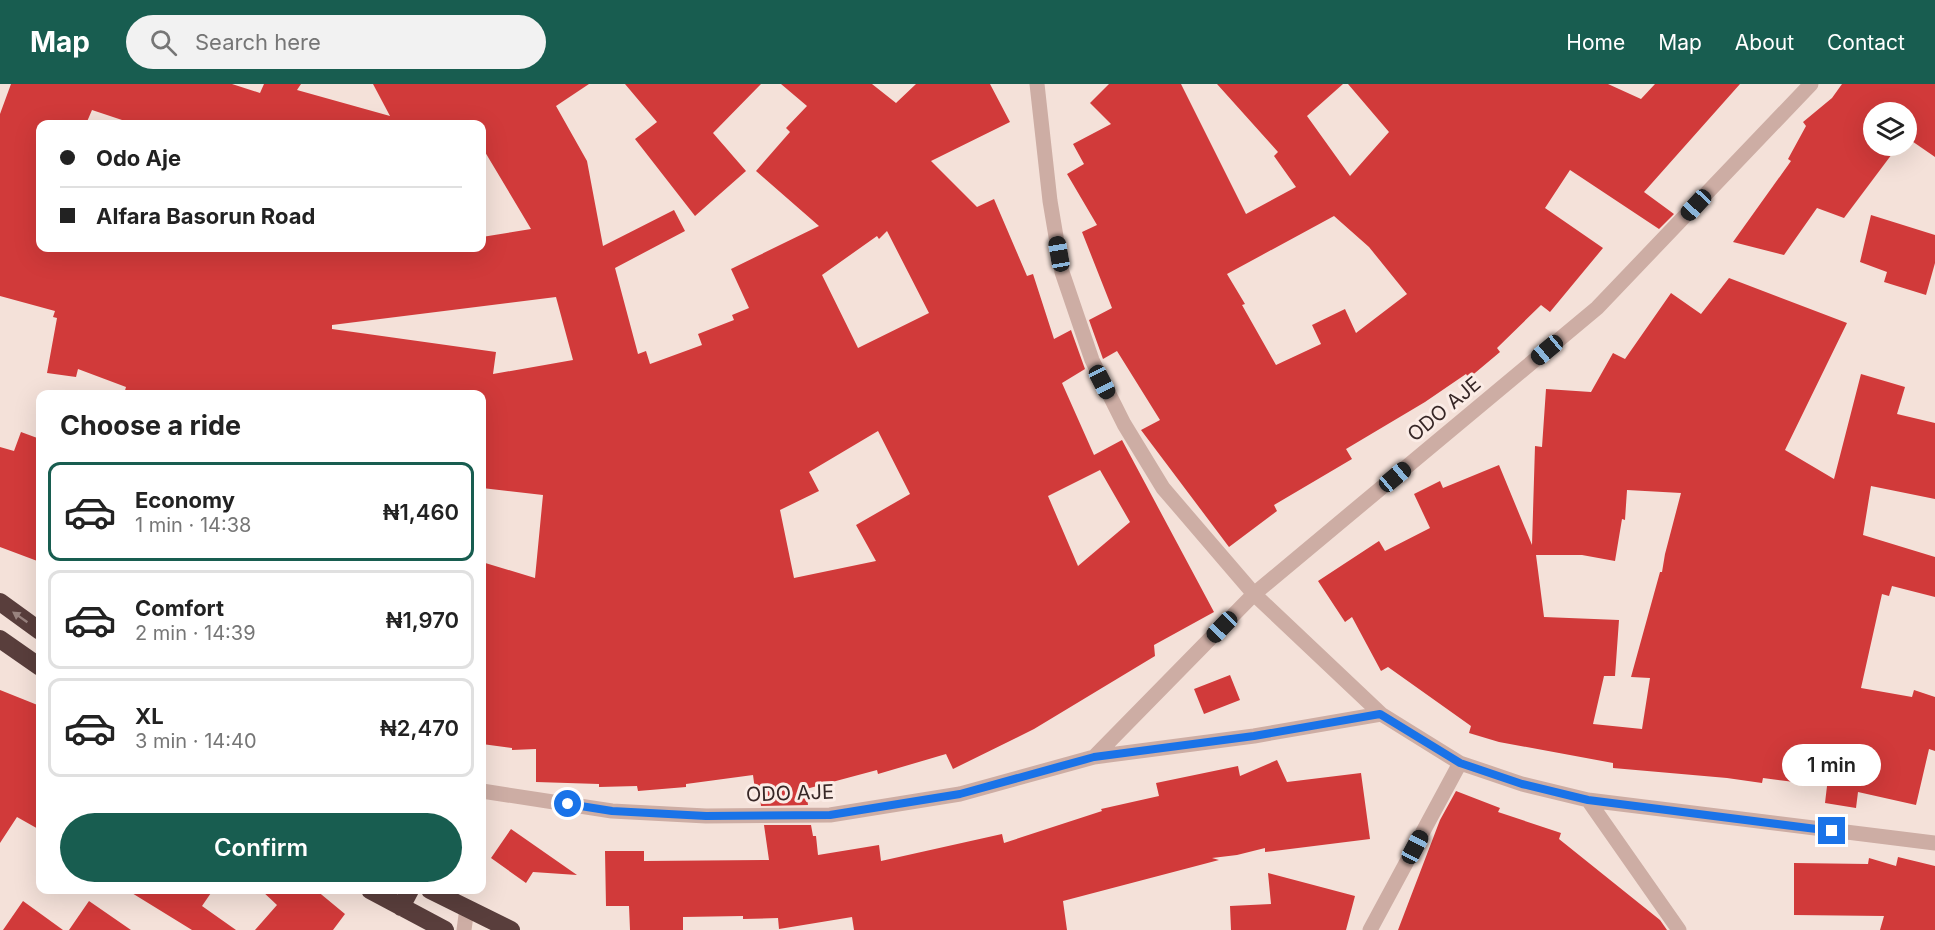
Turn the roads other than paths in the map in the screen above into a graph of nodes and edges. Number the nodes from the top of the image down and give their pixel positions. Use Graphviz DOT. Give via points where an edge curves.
graph roads {
  1 [pos="1037,84"];
  2 [pos="1811,84"];
  3 [pos="1254,594"];
  4 [pos="0,602"];
  5 [pos="36,628"];
  6 [pos="0,639"];
  7 [pos="36,664"];
  8 [pos="1380,714"];
  9 [pos="1094,757"];
  10 [pos="1460,763"];
  11 [pos="486,792"];
  12 [pos="1588,800"];
  13 [pos="1935,843"];
  14 [pos="377,894"];
  15 [pos="408,894"];
  16 [pos="438,894"];
  17 [pos="401,907"];
  18 [pos="467,909"];
  19 [pos="445,930"];
  20 [pos="464,930"];
  21 [pos="511,930"];
  22 [pos="1370,930"];
  23 [pos="1679,930"];
  1 -- 3 [label="street" via="1062,272 1092,360 1124,424 1163,488"];
  2 -- 3 [label="street, ODO AJE" via="1597,308"];
  3 -- 8 [label="street"];
  3 -- 9 [label="street, ODO AJE"];
  5 -- 4 [label="highway, one-way"];
  6 -- 7 [label="highway"];
  8 -- 9 [label="street, ODO AJE" via="1254,736"];
  8 -- 10 [label="street"];
  9 -- 11 [label="street, ODO AJE" via="960,794 830,815 706,816 612,811"];
  10 -- 12 [label="street"];
  10 -- 22 [label="street"];
  12 -- 13 [label="street"];
  12 -- 23 [label="street"];
  14 -- 17 [label="highway"];
  15 -- 17 [label="highway"];
  16 -- 18 [label="highway"];
  17 -- 19 [label="highway"];
  18 -- 20 [label="street"];
  18 -- 21 [label="highway"];
}
